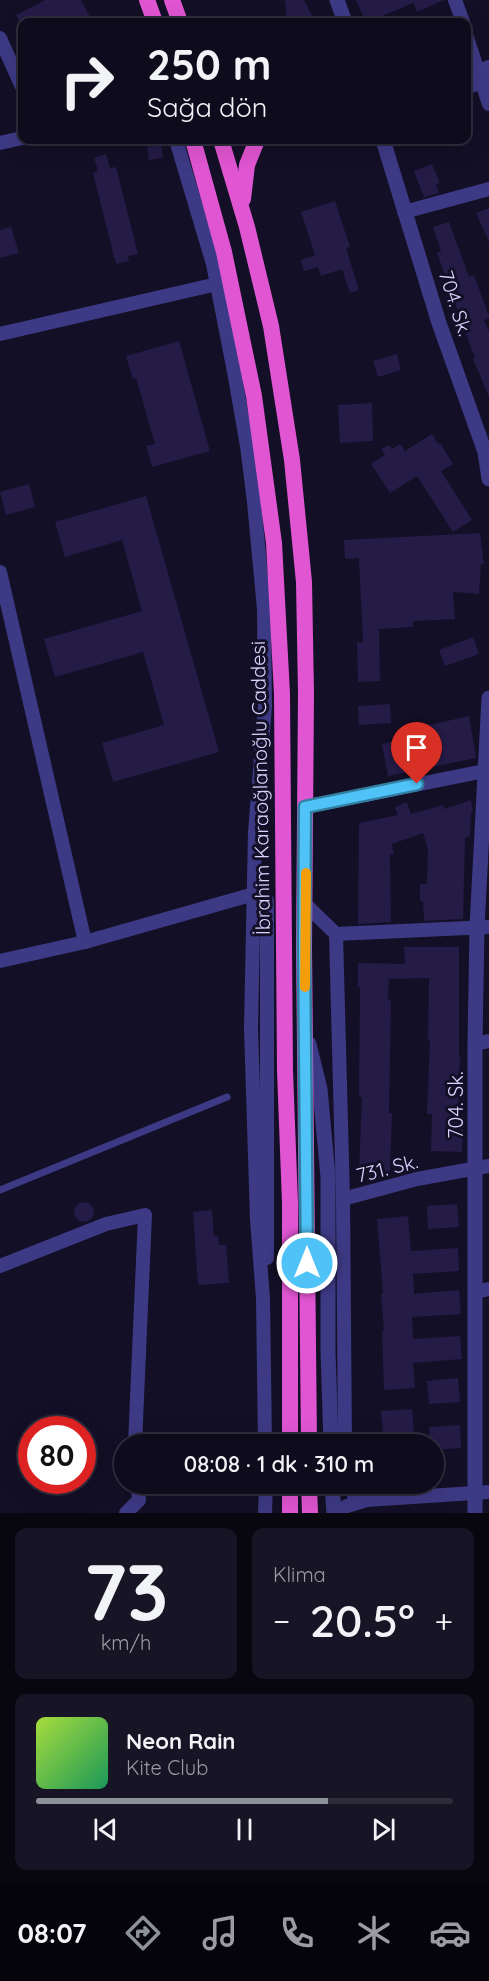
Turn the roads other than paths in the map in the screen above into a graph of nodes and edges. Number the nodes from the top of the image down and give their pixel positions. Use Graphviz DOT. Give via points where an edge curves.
graph roads {
  1 [pos="337,0"];
  2 [pos="455,0"];
  3 [pos="176,2"];
  4 [pos="148,3"];
  5 [pos="146,18"];
  6 [pos="154,18"];
  7 [pos="179,18"];
  8 [pos="344,18"];
  9 [pos="462,18"];
  10 [pos="0,38"];
  11 [pos="471,48"];
  12 [pos="481,75"];
  13 [pos="18,78"];
  14 [pos="489,104"];
  15 [pos="18,139"];
  16 [pos="0,142"];
  17 [pos="177,144"];
  18 [pos="194,144"];
  19 [pos="223,144"];
  20 [pos="255,144"];
  21 [pos="384,144"];
  22 [pos="489,189"];
  23 [pos="242,209"];
  24 [pos="404,212"];
  25 [pos="217,284"];
  26 [pos="0,334"];
  27 [pos="487,452"];
  28 [pos="489,479"];
  29 [pos="0,572"];
  30 [pos="489,698"];
  31 [pos="487,770"];
  32 [pos="305,807"];
  33 [pos="484,877"];
  34 [pos="254,894"];
  35 [pos="305,904"];
  36 [pos="483,928"];
  37 [pos="336,934"];
  38 [pos="85,942"];
  39 [pos="0,961"];
  40 [pos="305,1025"];
  41 [pos="482,1043"];
  42 [pos="268,1082"];
  43 [pos="253,1084"];
  44 [pos="227,1097"];
  45 [pos="482,1168"];
  46 [pos="0,1190"];
  47 [pos="343,1199"];
  48 [pos="0,1266"];
  49 [pos="482,1290"];
  50 [pos="263,1299"];
  51 [pos="135,1434"];
  52 [pos="265,1434"];
  53 [pos="290,1434"];
  54 [pos="309,1434"];
  55 [pos="331,1434"];
  56 [pos="345,1434"];
  57 [pos="482,1492"];
  58 [pos="139,1494"];
  59 [pos="266,1494"];
  60 [pos="333,1494"];
  61 [pos="354,1494"];
  62 [pos="356,1503"];
  63 [pos="126,1513"];
  64 [pos="265,1513"];
  65 [pos="334,1513"];
  66 [pos="475,1513"];
  1 -- 8 [label="street"];
  2 -- 9 [label="street"];
  3 -- 7 [label="highway"];
  4 -- 5 [label="street"];
  4 -- 6 [label="highway"];
  10 -- 13 [label="street"];
  11 -- 12 [label="street"];
  12 -- 14 [label="street"];
  15 -- 16 [label="street"];
  17 -- 25 [label="street"];
  18 -- 53 [label="highway, İbrahim Karaoğlanoğlu Caddesi" via="224,252 254,396 274,543 282,694 285,1071 291,1203"];
  19 -- 23 [label="highway"];
  20 -- 23 [label="highway" via="247,165"];
  21 -- 24 [label="street, 704. Sk."];
  22 -- 24 [label="street"];
  23 -- 32 [label="highway" via="271,326 292,460 304,582"];
  24 -- 27 [label="street, 704. Sk." via="439,323"];
  25 -- 26 [label="street"];
  25 -- 34 [label="street" via="247,446 264,609 265,706"];
  27 -- 28 [label="street, 704. Sk."];
  29 -- 38 [label="street"];
  30 -- 31 [label="street, 704. Sk."];
  31 -- 32 [label="street"];
  31 -- 33 [label="street, 704. Sk."];
  32 -- 35 [label="highway"];
  33 -- 36 [label="street, 704. Sk."];
  34 -- 38 [label="street"];
  34 -- 42 [label="street" via="261,893 267,901"];
  34 -- 43 [label="street"];
  35 -- 37 [label="street"];
  35 -- 40 [label="highway"];
  36 -- 37 [label="street"];
  36 -- 41 [label="street, 704. Sk."];
  37 -- 47 [label="street"];
  38 -- 39 [label="street"];
  40 -- 54 [label="highway"];
  40 -- 55 [label="street" via="320,1089 326,1151"];
  41 -- 45 [label="street, 704. Sk."];
  42 -- 43 [label="street"];
  42 -- 50 [label="street" via="268,1242"];
  43 -- 50 [label="street"];
  44 -- 46 [label="lane"];
  45 -- 47 [label="street, 731. Sk." via="417,1179"];
  45 -- 49 [label="street, 704. Sk."];
  47 -- 56 [label="street"];
  48 -- 51 [label="street" via="106,1224 145,1215"];
  49 -- 57 [label="street, 704. Sk."];
  50 -- 52 [label="street"];
  57 -- 62 [label="street"];
  57 -- 66 [label="street, 704. Sk."];
  58 -- 63 [label="street" via="139,1500"];
  59 -- 64 [label="street"];
  60 -- 65 [label="street"];
  61 -- 62 [label="street"];
  62 -- 65 [label="street"];
}
